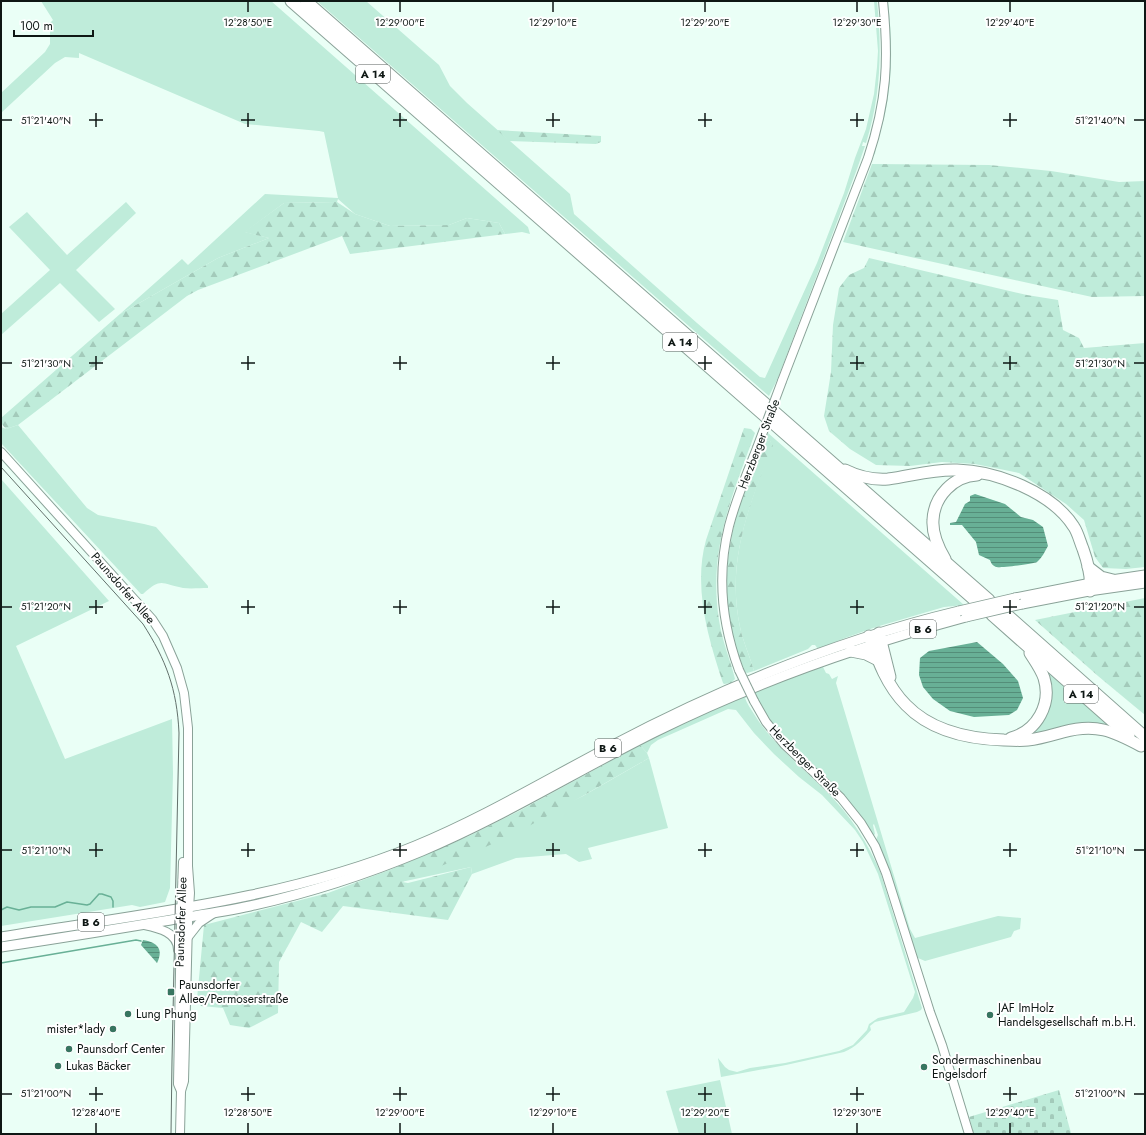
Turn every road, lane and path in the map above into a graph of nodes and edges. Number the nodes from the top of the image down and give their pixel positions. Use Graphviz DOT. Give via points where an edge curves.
graph roads {
  1 [pos="291,1"];
  2 [pos="306,1"];
  3 [pos="883,1"];
  4 [pos="1,452"];
  5 [pos="834,464"];
  6 [pos="986,474"];
  7 [pos="1080,543"];
  8 [pos="950,566"];
  9 [pos="1088,567"];
  10 [pos="1145,575"];
  11 [pos="1113,580"];
  12 [pos="1145,583"];
  13 [pos="1089,587"];
  14 [pos="990,600"];
  15 [pos="978,603"];
  16 [pos="1004,612"];
  17 [pos="992,615"];
  18 [pos="875,639"];
  19 [pos="1022,641"];
  20 [pos="851,651"];
  21 [pos="878,660"];
  22 [pos="891,684"];
  23 [pos="1005,740"];
  24 [pos="1144,744"];
  25 [pos="185,907"];
  26 [pos="214,913"];
  27 [pos="185,918"];
  28 [pos="141,924"];
  29 [pos="1,937"];
  30 [pos="188,937"];
  31 [pos="1,947"];
  32 [pos="180,966"];
  33 [pos="181,1091"];
  34 [pos="180,1134"];
  35 [pos="969,1134"];
  1 -- 15 [label="highway, A 14"];
  2 -- 5 [label="highway, A 14"];
  3 -- 35 [label="main road, Herzberger Straße, bridge" via="887,50 886,81 879,121 868,158 732,514 722,568 722,593 730,645 739,670 766,722 784,744 841,798 875,846 886,873"];
  4 -- 25 [label="main road, Paunsdorfer Allee" via="152,619 163,636 177,668 187,710 189,765 188,824 184,848"];
  5 -- 6 [label="highway" via="853,474 880,480 946,470"];
  5 -- 8 [label="highway, A 14"];
  6 -- 7 [label="highway" via="1016,483 1047,500 1069,520"];
  6 -- 8 [label="highway" via="963,478 953,484 941,495 936,504 934,534"];
  7 -- 9 [label="highway"];
  7 -- 13 [label="highway"];
  8 -- 14 [label="highway, A 14"];
  9 -- 11 [label="highway" via="1101,577"];
  9 -- 13 [label="highway"];
  10 -- 11 [label="main road, B 6"];
  11 -- 13 [label="main road, B 6"];
  12 -- 13 [label="main road, B 6"];
  13 -- 18 [label="main road, B 6, bridge" via="962,614"];
  16 -- 24 [label="highway, A 14"];
  17 -- 19 [label="highway, A 14"];
  18 -- 20 [label="main road, B 6"];
  18 -- 21 [label="highway"];
  18 -- 22 [label="highway"];
  18 -- 25 [label="main road, B 6" via="843,644 701,702 612,746 482,816 410,848 352,870 318,879"];
  19 -- 23 [label="highway" via="1042,672 1046,687 1045,702 1040,716 1029,729"];
  19 -- 24 [label="highway, A 14"];
  20 -- 21 [label="highway"];
  20 -- 26 [label="main road, B 6" via="774,679 704,709 623,748 485,823 422,851 354,877 289,896"];
  21 -- 22 [label="highway"];
  22 -- 23 [label="highway" via="906,705 931,722 969,737"];
  23 -- 24 [label="highway" via="1026,741 1075,729 1093,728"];
  25 -- 27 [label="main road, Paunsdorfer Allee"];
  25 -- 29 [label="main road, B 6"];
  26 -- 27 [label="main road, B 6"];
  26 -- 30 [label="main road" via="199,923"];
  27 -- 28 [label="main road, B 6"];
  27 -- 30 [label="main road, Paunsdorfer Allee"];
  27 -- 32 [label="main road, Paunsdorfer Allee"];
  28 -- 31 [label="main road, B 6"];
  28 -- 32 [label="main road" via="164,930 174,939 178,946"];
  30 -- 33 [label="main road, Paunsdorfer Allee" via="184,1081"];
  32 -- 33 [label="main road, Paunsdorfer Allee" via="178,1084"];
  33 -- 34 [label="main road, Paunsdorfer Allee"];
}
